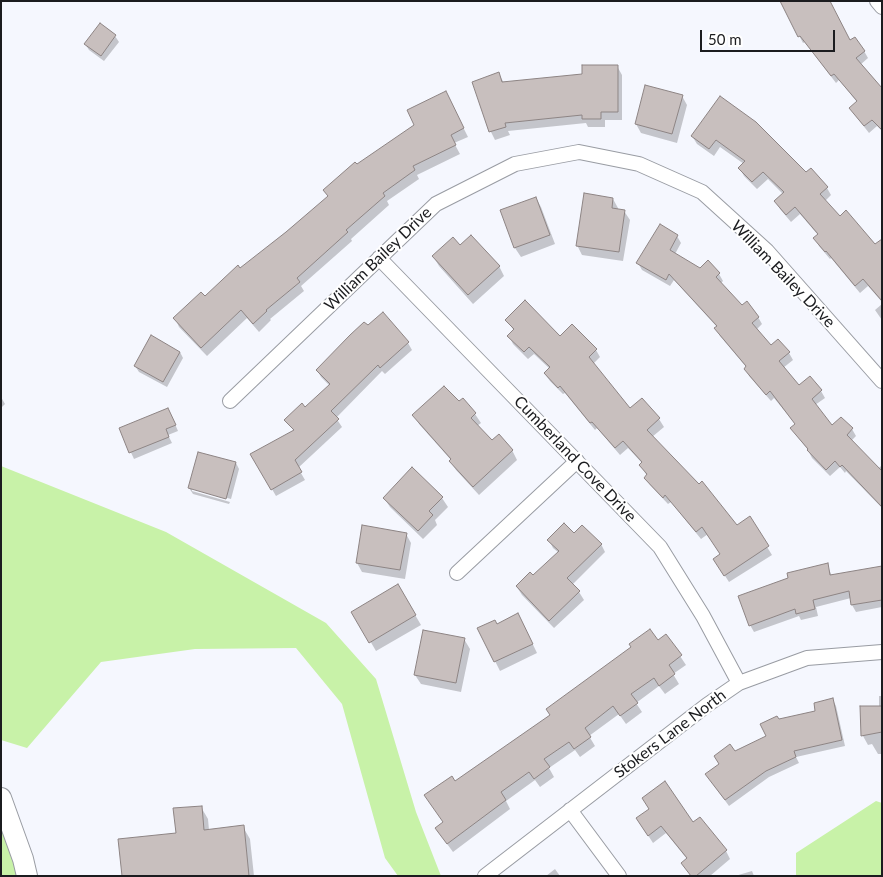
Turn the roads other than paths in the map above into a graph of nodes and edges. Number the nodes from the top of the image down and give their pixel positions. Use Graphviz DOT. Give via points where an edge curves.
graph roads {
  1 [pos="877,1"];
  2 [pos="882,6"];
  3 [pos="379,258"];
  4 [pos="882,381"];
  5 [pos="230,401"];
  6 [pos="577,461"];
  7 [pos="456,573"];
  8 [pos="882,652"];
  9 [pos="739,683"];
  10 [pos="1,798"];
  11 [pos="570,810"];
  12 [pos="27,876"];
  13 [pos="485,876"];
  14 [pos="620,876"];
  1 -- 2 [label="street"];
  3 -- 4 [label="street, William Bailey Drive" via="436,204 515,164 579,152 639,164 702,192 766,251"];
  3 -- 5 [label="street, William Bailey Drive"];
  3 -- 6 [label="street, Cumberland Cove Drive"];
  6 -- 7 [label="street"];
  6 -- 9 [label="street, Cumberland Cove Drive" via="660,547 703,616"];
  8 -- 9 [label="street, Stokers Lane North" via="807,658"];
  9 -- 11 [label="street, Stokers Lane North"];
  10 -- 12 [label="main road"];
  11 -- 13 [label="street, Stokers Lane North"];
  11 -- 14 [label="street"];
}
